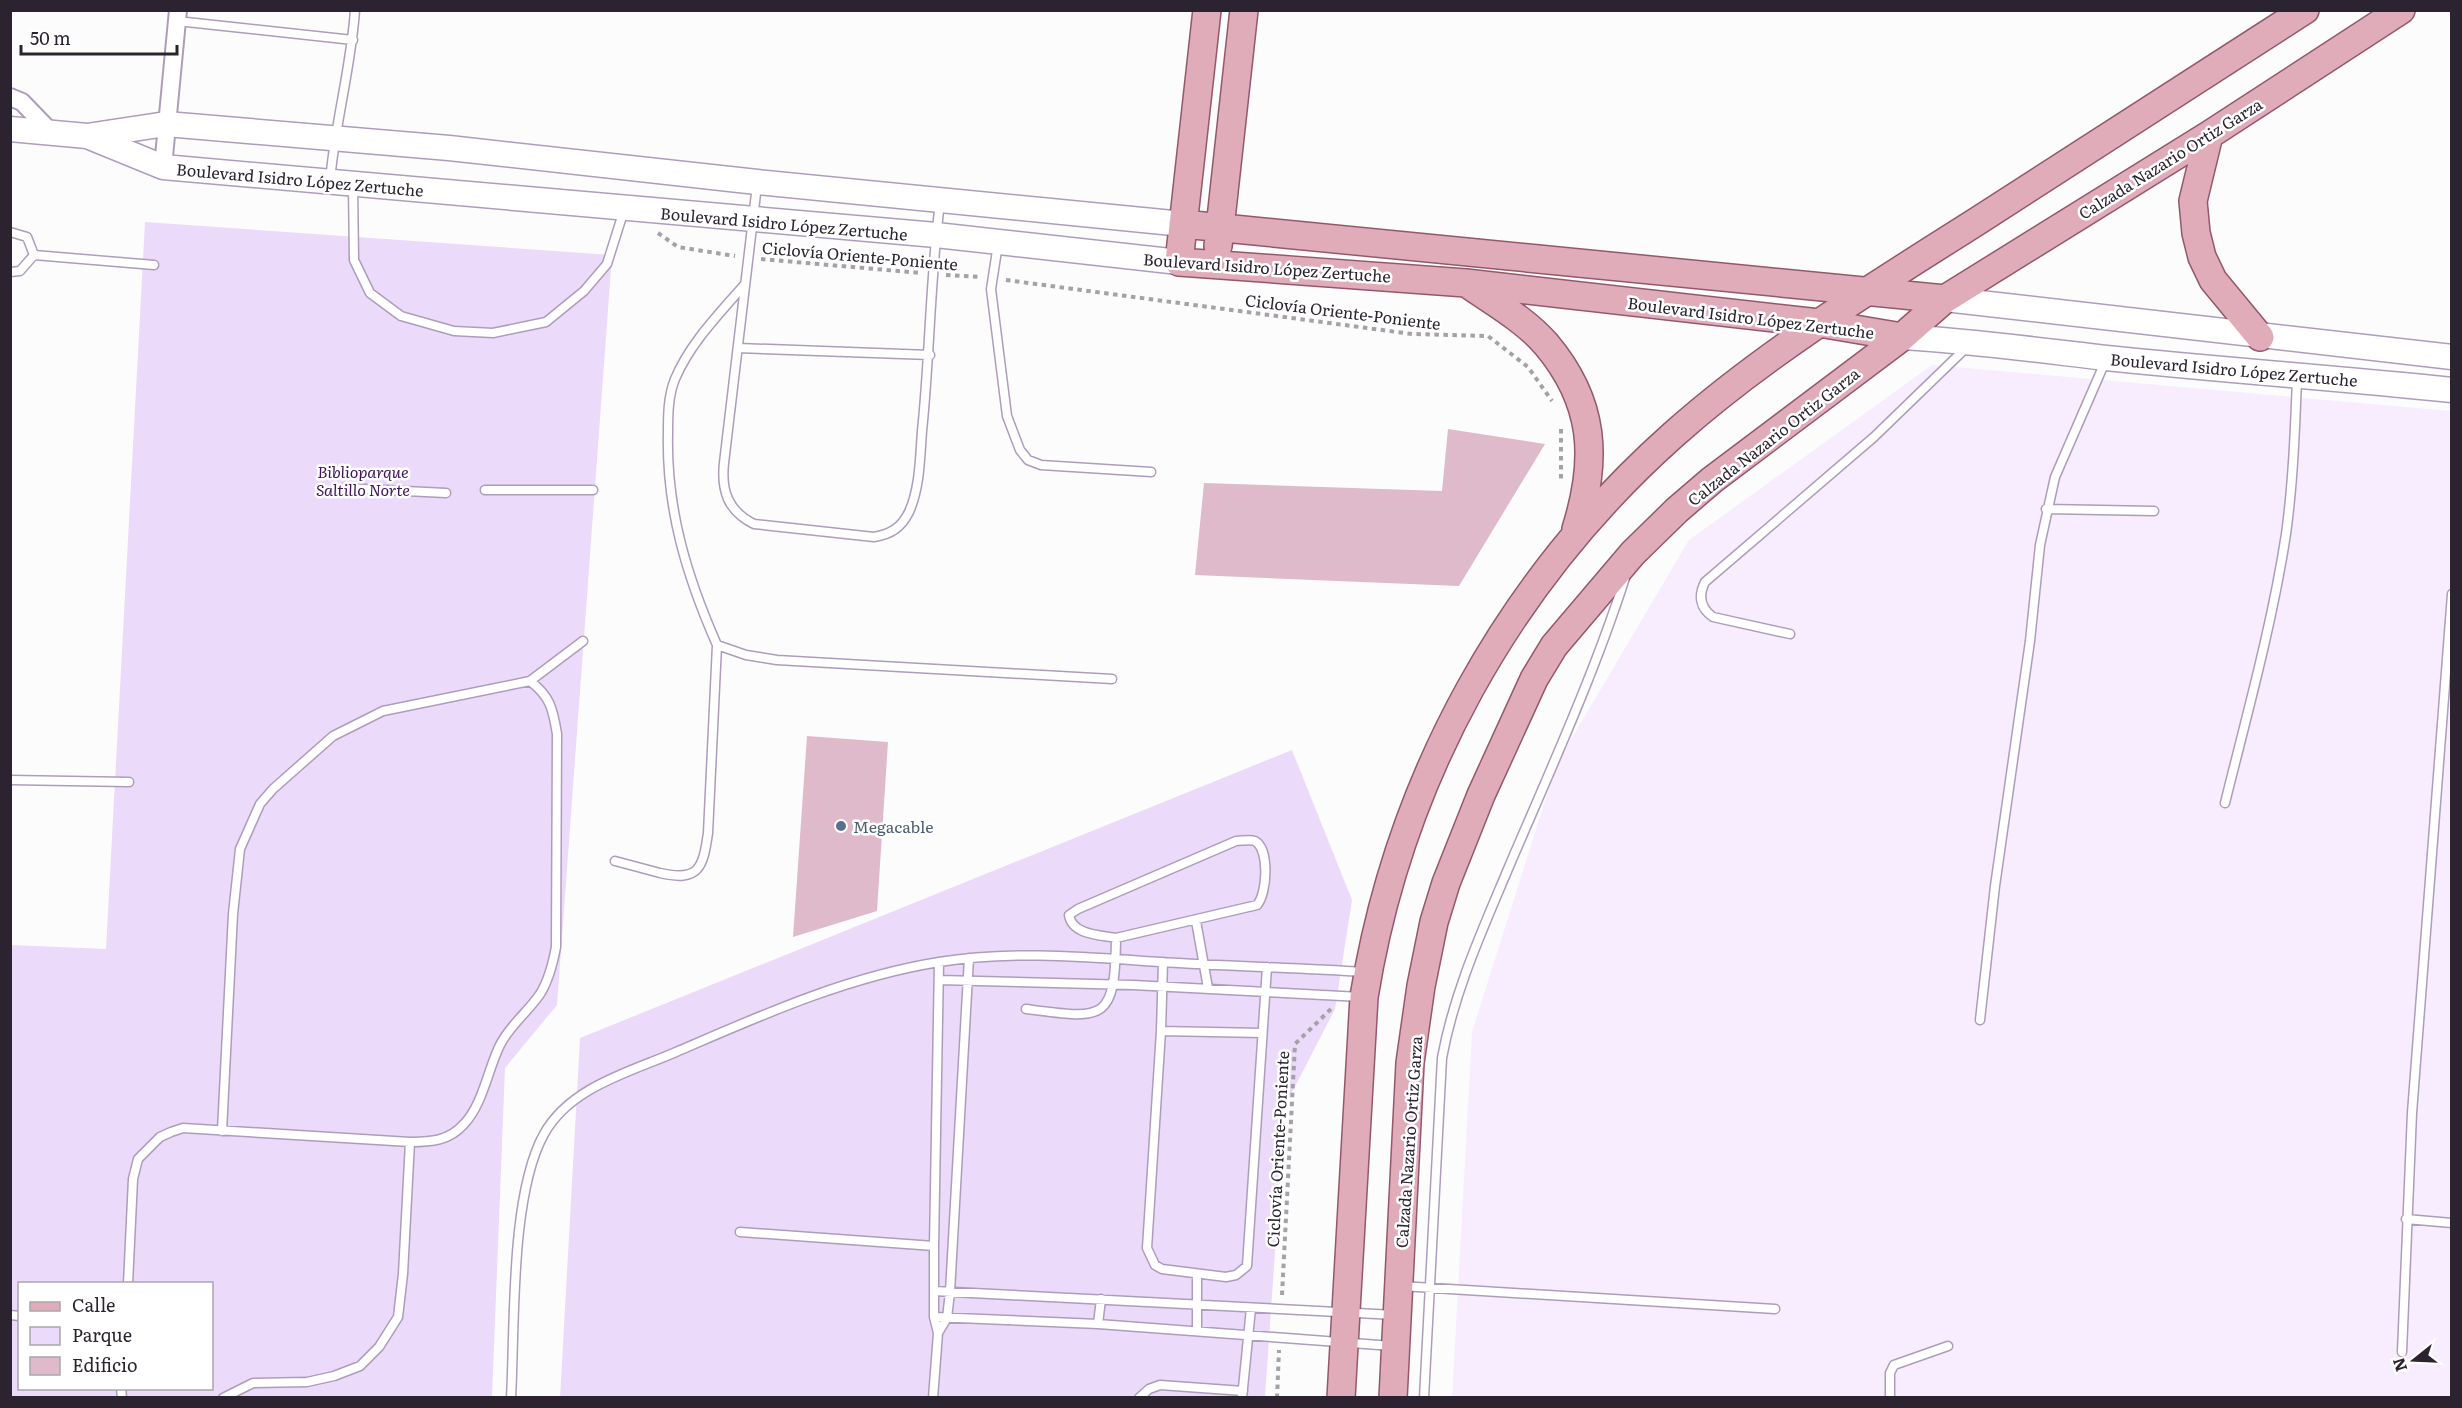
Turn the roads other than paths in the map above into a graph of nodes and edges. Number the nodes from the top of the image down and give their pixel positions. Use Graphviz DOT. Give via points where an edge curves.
graph roads {
  1 [pos="355,10"];
  2 [pos="1207,10"];
  3 [pos="1244,10"];
  4 [pos="2305,10"];
  5 [pos="2401,10"];
  6 [pos="177,16"];
  7 [pos="353,40"];
  8 [pos="10,97"];
  9 [pos="166,124"];
  10 [pos="10,129"];
  11 [pos="51,132"];
  12 [pos="2209,135"];
  13 [pos="87,136"];
  14 [pos="333,139"];
  15 [pos="163,167"];
  16 [pos="757,182"];
  17 [pos="341,183"];
  18 [pos="940,200"];
  19 [pos="624,209"];
  20 [pos="753,220"];
  21 [pos="1183,224"];
  22 [pos="1221,228"];
  23 [pos="10,232"];
  24 [pos="936,235"];
  25 [pos="999,242"];
  26 [pos="34,255"];
  27 [pos="1179,262"];
  28 [pos="154,265"];
  29 [pos="1215,265"];
  30 [pos="10,272"];
  31 [pos="746,283"];
  32 [pos="1466,283"];
  33 [pos="1868,291"];
  34 [pos="1945,300"];
  35 [pos="1819,323"];
  36 [pos="1902,337"];
  37 [pos="2260,337"];
  38 [pos="1972,341"];
  39 [pos="738,348"];
  40 [pos="930,355"];
  41 [pos="2451,357"];
  42 [pos="2107,358"];
  43 [pos="2298,374"];
  44 [pos="2451,390"];
  45 [pos="1151,472"];
  46 [pos="344,488"];
  47 [pos="485,490"];
  48 [pos="593,490"];
  49 [pos="446,493"];
  50 [pos="2046,509"];
  51 [pos="2154,511"];
  52 [pos="1572,542"];
  53 [pos="1633,553"];
  54 [pos="2451,594"];
  55 [pos="1790,634"];
  56 [pos="583,640"];
  57 [pos="717,645"];
  58 [pos="2448,674"];
  59 [pos="1112,679"];
  60 [pos="530,681"];
  61 [pos="10,780"];
  62 [pos="129,782"];
  63 [pos="2225,803"];
  64 [pos="615,861"];
  65 [pos="1196,921"];
  66 [pos="1116,938"];
  67 [pos="969,958"];
  68 [pos="1115,959"];
  69 [pos="939,962"];
  70 [pos="1163,962"];
  71 [pos="1204,963"];
  72 [pos="1267,967"];
  73 [pos="968,979"];
  74 [pos="939,980"];
  75 [pos="1114,985"];
  76 [pos="1163,987"];
  77 [pos="1208,988"];
  78 [pos="1359,988"];
  79 [pos="1265,992"];
  80 [pos="1026,1009"];
  81 [pos="1980,1020"];
  82 [pos="1161,1031"];
  83 [pos="1262,1033"];
  84 [pos="222,1131"];
  85 [pos="410,1142"];
  86 [pos="2406,1219"];
  87 [pos="2451,1223"];
  88 [pos="740,1232"];
  89 [pos="934,1246"];
  90 [pos="1197,1275"];
  91 [pos="128,1282"];
  92 [pos="1399,1286"];
  93 [pos="1430,1287"];
  94 [pos="934,1291"];
  95 [pos="950,1292"];
  96 [pos="1101,1299"];
  97 [pos="1197,1305"];
  98 [pos="1251,1308"];
  99 [pos="1775,1309"];
  100 [pos="1346,1314"];
  101 [pos="1398,1315"];
  102 [pos="934,1317"];
  103 [pos="947,1318"];
  104 [pos="1098,1324"];
  105 [pos="1197,1331"];
  106 [pos="938,1333"];
  107 [pos="1248,1335"];
  108 [pos="1344,1343"];
  109 [pos="1948,1346"];
  110 [pos="1396,1347"];
  111 [pos="2402,1352"];
  112 [pos="1243,1394"];
  113 [pos="223,1398"];
  114 [pos="511,1398"];
  115 [pos="933,1398"];
  116 [pos="1138,1398"];
  117 [pos="1341,1398"];
  118 [pos="1393,1398"];
  119 [pos="1424,1398"];
  120 [pos="1890,1398"];
  1 -- 7 [label="lane"];
  2 -- 21 [label="main road"];
  3 -- 22 [label="main road"];
  4 -- 33 [label="main road"];
  5 -- 12 [label="main road, Calzada Nazario Ortiz Garza"];
  6 -- 7 [label="lane"];
  6 -- 9 [label="street"];
  7 -- 14 [label="lane"];
  8 -- 11 [label="street" via="22,102"];
  9 -- 13 [label="main road, Boulevard Isidro López Zertuche"];
  9 -- 14 [label="main road, Boulevard Isidro López Zertuche"];
  9 -- 15 [label="street"];
  10 -- 11 [label="main road, Boulevard Isidro López Zertuche"];
  11 -- 13 [label="main road, Boulevard Isidro López Zertuche"];
  12 -- 34 [label="main road, Calzada Nazario Ortiz Garza"];
  12 -- 37 [label="main road" via="2193,201 2202,257 2213,280"];
  13 -- 15 [label="main road, Boulevard Isidro López Zertuche"];
  14 -- 16 [label="main road, Boulevard Isidro López Zertuche"];
  14 -- 17 [label="lane"];
  15 -- 17 [label="main road, Boulevard Isidro López Zertuche"];
  16 -- 18 [label="main road, Boulevard Isidro López Zertuche"];
  16 -- 20 [label="lane"];
  17 -- 19 [label="main road, Boulevard Isidro López Zertuche"];
  17 -- 19 [label="lane" via="354,260 370,293 401,316 454,331 494,333 546,322 584,291 607,264"];
  18 -- 21 [label="main road, Boulevard Isidro López Zertuche"];
  18 -- 24 [label="lane"];
  19 -- 20 [label="main road, Boulevard Isidro López Zertuche"];
  20 -- 24 [label="main road, Boulevard Isidro López Zertuche"];
  20 -- 31 [label="lane"];
  21 -- 22 [label="main road, Boulevard Isidro López Zertuche"];
  21 -- 27 [label="main road"];
  22 -- 29 [label="main road"];
  22 -- 33 [label="main road, Boulevard Isidro López Zertuche"];
  23 -- 26 [label="lane" via="27,237"];
  24 -- 25 [label="main road, Boulevard Isidro López Zertuche"];
  24 -- 40 [label="lane"];
  25 -- 27 [label="main road, Boulevard Isidro López Zertuche"];
  25 -- 45 [label="lane" via="991,289 1007,416 1020,450 1028,460 1041,465"];
  26 -- 28 [label="lane"];
  26 -- 30 [label="lane" via="20,271"];
  27 -- 29 [label="main road, Boulevard Isidro López Zertuche"];
  29 -- 32 [label="main road, Boulevard Isidro López Zertuche"];
  31 -- 39 [label="lane"];
  31 -- 57 [label="lane" via="691,350 675,380 668,409 674,518 689,578"];
  32 -- 35 [label="main road, Boulevard Isidro López Zertuche"];
  32 -- 52 [label="main road" via="1545,343 1565,371 1585,412 1591,441 1590,470 1586,499"];
  33 -- 34 [label="main road, Boulevard Isidro López Zertuche"];
  33 -- 35 [label="main road"];
  34 -- 36 [label="main road, Calzada Nazario Ortiz Garza"];
  34 -- 37 [label="main road, Boulevard Isidro López Zertuche"];
  35 -- 36 [label="main road, Boulevard Isidro López Zertuche"];
  35 -- 52 [label="main road" via="1673,435 1601,506"];
  36 -- 38 [label="main road, Boulevard Isidro López Zertuche"];
  36 -- 53 [label="main road, Calzada Nazario Ortiz Garza" via="1712,480"];
  37 -- 41 [label="main road, Boulevard Isidro López Zertuche"];
  38 -- 42 [label="main road, Boulevard Isidro López Zertuche"];
  38 -- 55 [label="lane" via="1874,437 1704,582 1701,602 1705,612 1713,617"];
  39 -- 40 [label="lane"];
  39 -- 40 [label="lane" via="722,484 727,500 740,517 754,524 874,537 891,534 909,510 918,475"];
  42 -- 43 [label="main road, Boulevard Isidro López Zertuche"];
  42 -- 50 [label="lane" via="2070,440"];
  43 -- 44 [label="main road, Boulevard Isidro López Zertuche"];
  43 -- 63 [label="lane" via="2292,473 2279,574 2267,638"];
  46 -- 49 [label="lane"];
  47 -- 48 [label="lane"];
  50 -- 51 [label="lane"];
  50 -- 81 [label="lane"];
  52 -- 78 [label="main road" via="1506,627 1464,697 1431,765 1399,848"];
  53 -- 92 [label="main road, Calzada Nazario Ortiz Garza" via="1554,646 1534,680 1446,883 1421,986 1410,1063"];
  53 -- 93 [label="lane" via="1600,649 1450,1016 1442,1058"];
  54 -- 58 [label="lane"];
  56 -- 60 [label="lane"];
  57 -- 59 [label="lane" via="777,660"];
  57 -- 64 [label="lane" via="708,832 700,866 695,873 679,877"];
  58 -- 86 [label="lane"];
  60 -- 84 [label="lane" via="383,711 333,736 260,804 240,849"];
  60 -- 85 [label="lane" via="553,706 557,734 558,929 552,967 540,994 502,1042 465,1123 452,1135 435,1142"];
  61 -- 62 [label="lane"];
  65 -- 66 [label="lane"];
  65 -- 66 [label="lane" via="1248,909 1260,902 1267,885 1258,843 1236,841 1070,915 1071,923 1079,929"];
  65 -- 71 [label="lane"];
  66 -- 68 [label="lane"];
  67 -- 68 [label="lane"];
  67 -- 69 [label="lane"];
  67 -- 73 [label="lane"];
  68 -- 70 [label="lane"];
  68 -- 75 [label="lane"];
  69 -- 74 [label="lane"];
  69 -- 114 [label="lane" via="840,985 790,1003 588,1091 557,1115 537,1150 527,1183 518,1254"];
  70 -- 71 [label="lane"];
  70 -- 76 [label="lane"];
  71 -- 72 [label="lane"];
  71 -- 77 [label="lane"];
  72 -- 78 [label="lane"];
  72 -- 79 [label="lane"];
  73 -- 74 [label="lane"];
  73 -- 75 [label="lane"];
  73 -- 95 [label="lane"];
  74 -- 89 [label="lane"];
  75 -- 76 [label="lane"];
  75 -- 80 [label="lane" via="1105,1007 1093,1014 1077,1016"];
  76 -- 77 [label="lane"];
  76 -- 82 [label="lane"];
  77 -- 79 [label="lane"];
  78 -- 79 [label="lane"];
  78 -- 100 [label="main road"];
  79 -- 83 [label="lane"];
  82 -- 83 [label="lane"];
  82 -- 90 [label="lane" via="1147,1248 1155,1265"];
  83 -- 90 [label="lane" via="1247,1266 1231,1276"];
  84 -- 85 [label="lane"];
  84 -- 91 [label="lane" via="183,1128 160,1137 138,1159 133,1179"];
  85 -- 113 [label="lane" via="398,1317 379,1347 360,1366 334,1376 307,1382 253,1383"];
  86 -- 87 [label="lane"];
  86 -- 111 [label="lane"];
  88 -- 89 [label="lane"];
  89 -- 94 [label="lane"];
  90 -- 97 [label="lane"];
  92 -- 93 [label="lane"];
  92 -- 101 [label="main road, Calzada Nazario Ortiz Garza"];
  93 -- 99 [label="lane"];
  93 -- 119 [label="lane"];
  94 -- 95 [label="lane"];
  94 -- 102 [label="lane"];
  95 -- 96 [label="lane"];
  95 -- 103 [label="lane"];
  96 -- 97 [label="lane"];
  96 -- 104 [label="lane"];
  97 -- 98 [label="lane"];
  97 -- 105 [label="lane"];
  98 -- 100 [label="lane"];
  98 -- 107 [label="lane"];
  100 -- 101 [label="lane"];
  100 -- 108 [label="main road"];
  101 -- 110 [label="main road, Calzada Nazario Ortiz Garza"];
  102 -- 103 [label="lane"];
  102 -- 106 [label="lane"];
  103 -- 104 [label="lane"];
  103 -- 106 [label="lane"];
  104 -- 105 [label="lane"];
  105 -- 107 [label="lane"];
  106 -- 115 [label="lane"];
  107 -- 108 [label="lane"];
  107 -- 112 [label="lane"];
  108 -- 110 [label="lane"];
  108 -- 117 [label="main road"];
  109 -- 120 [label="lane" via="1894,1365 1890,1373"];
  110 -- 118 [label="main road, Calzada Nazario Ortiz Garza"];
  112 -- 116 [label="lane" via="1160,1386"];
}
